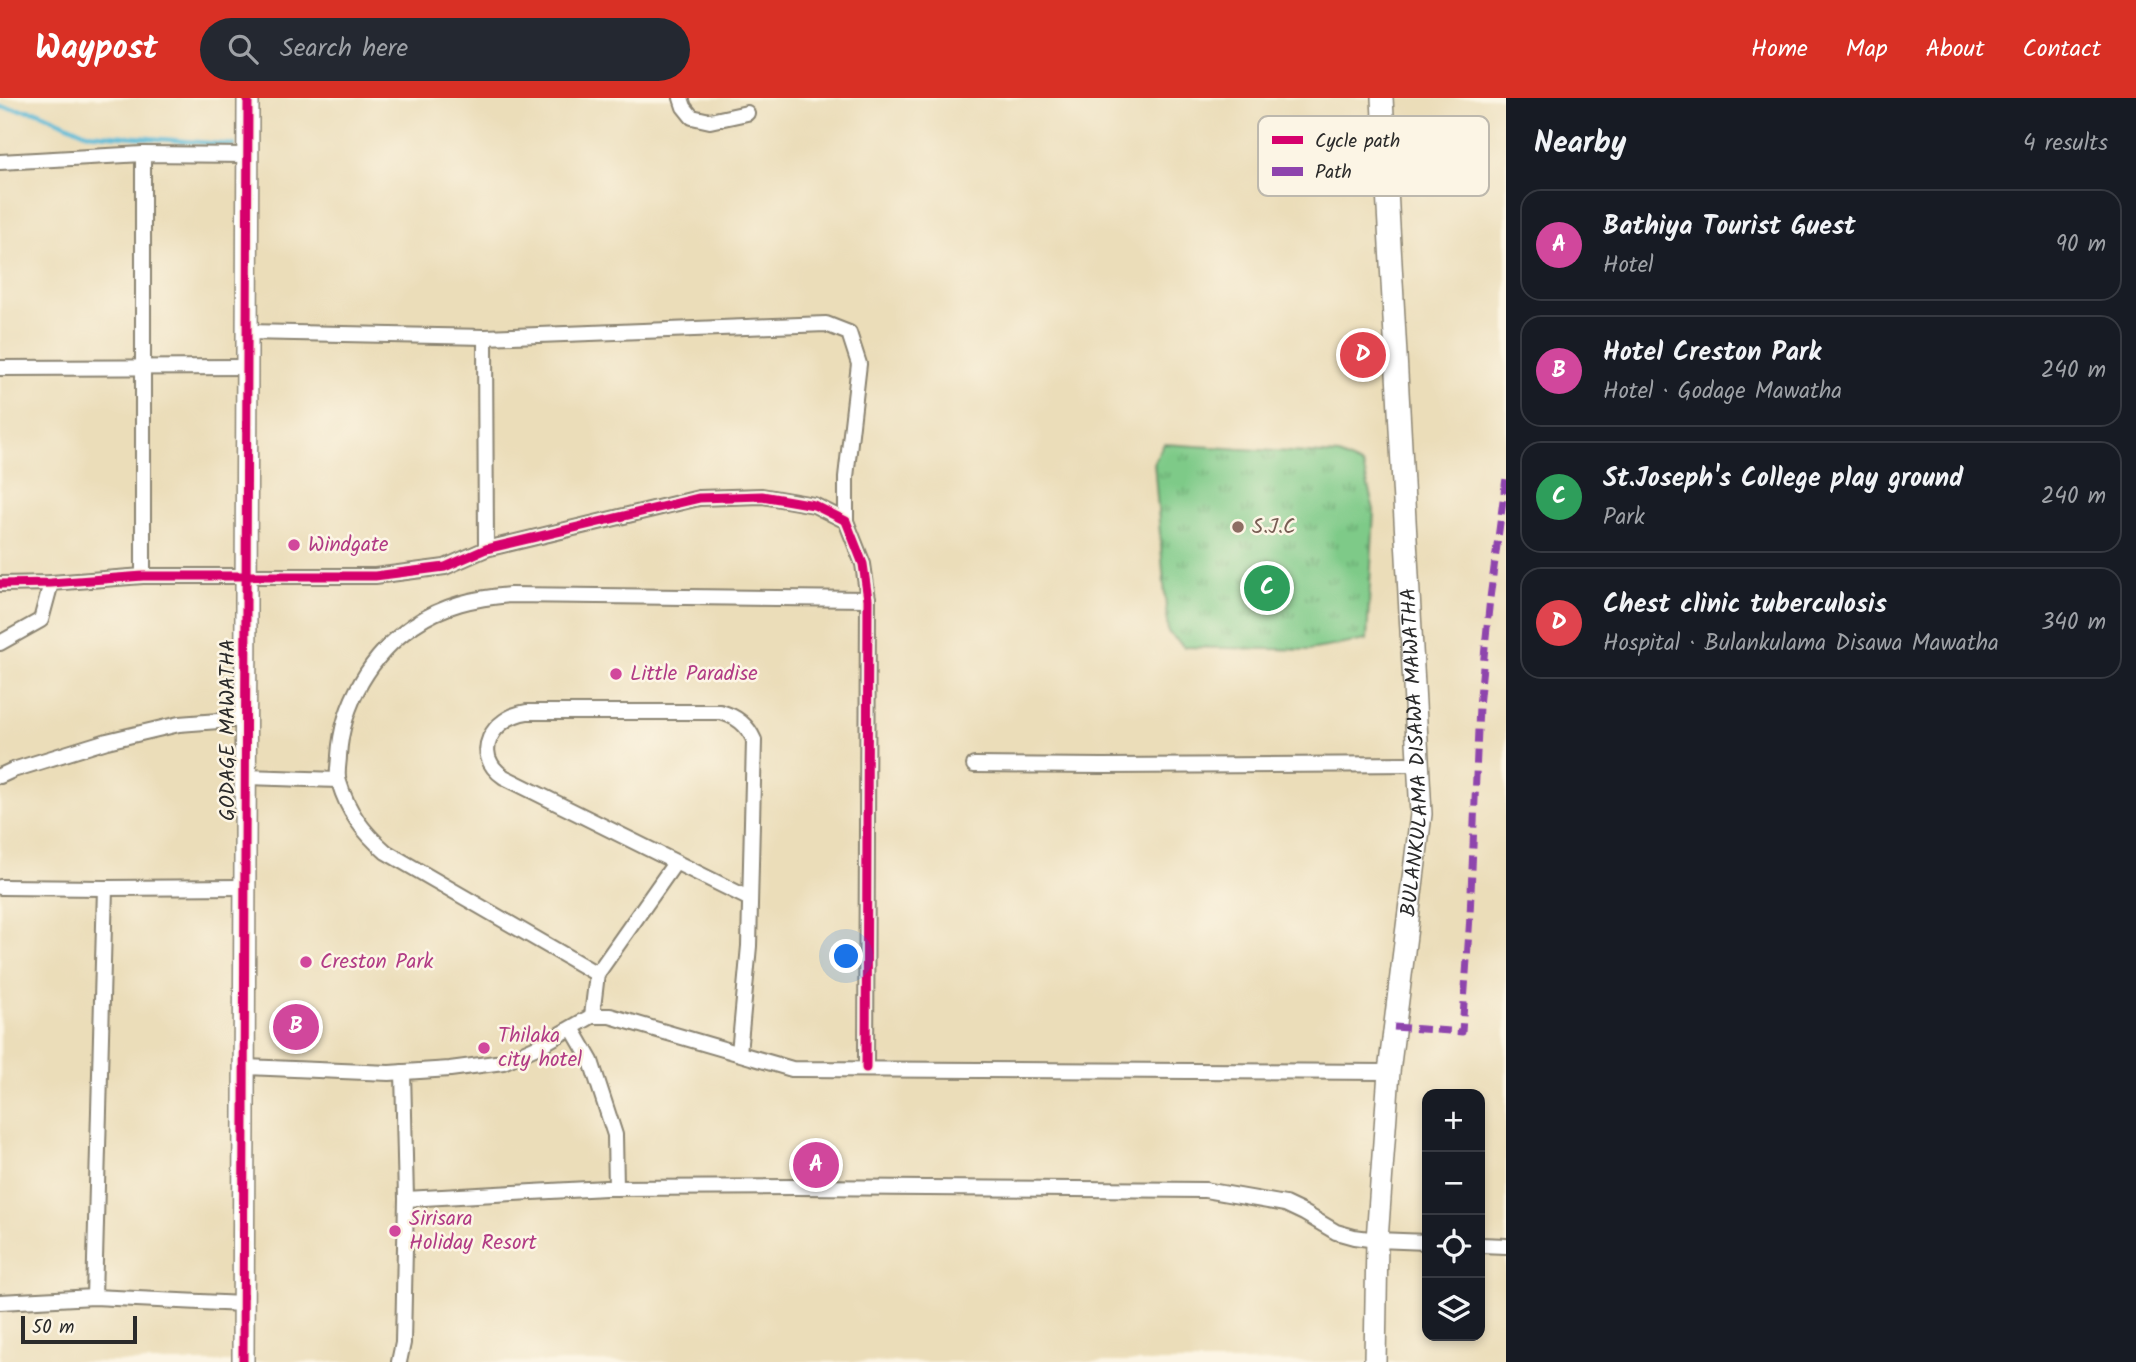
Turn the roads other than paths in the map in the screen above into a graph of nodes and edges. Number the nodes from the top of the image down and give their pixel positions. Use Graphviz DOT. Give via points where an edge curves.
graph roads {
  1 [pos="248,98"];
  2 [pos="681,98"];
  3 [pos="1382,98"];
  4 [pos="747,113"];
  5 [pos="1383,116"];
  6 [pos="143,154"];
  7 [pos="248,155"];
  8 [pos="0,162"];
  9 [pos="1387,196"];
  10 [pos="247,332"];
  11 [pos="485,337"];
  12 [pos="247,367"];
  13 [pos="144,368"];
  14 [pos="0,369"];
  15 [pos="846,521"];
  16 [pos="486,549"];
  17 [pos="246,575"];
  18 [pos="143,576"];
  19 [pos="51,583"];
  20 [pos="0,584"];
  21 [pos="868,599"];
  22 [pos="0,643"];
  23 [pos="245,719"];
  24 [pos="1419,764"];
  25 [pos="974,765"];
  26 [pos="0,776"];
  27 [pos="245,777"];
  28 [pos="338,780"];
  29 [pos="675,863"];
  30 [pos="0,887"];
  31 [pos="244,887"];
  32 [pos="105,888"];
  33 [pos="750,900"];
  34 [pos="597,974"];
  35 [pos="592,1016"];
  36 [pos="572,1028"];
  37 [pos="739,1053"];
  38 [pos="244,1067"];
  39 [pos="866,1068"];
  40 [pos="403,1072"];
  41 [pos="1389,1072"];
  42 [pos="617,1188"];
  43 [pos="406,1199"];
  44 [pos="1377,1240"];
  45 [pos="1422,1242"];
  46 [pos="1485,1245"];
  47 [pos="1506,1246"];
  48 [pos="94,1297"];
  49 [pos="0,1302"];
  50 [pos="243,1304"];
  51 [pos="243,1362"];
  52 [pos="399,1362"];
  53 [pos="1375,1362"];
  1 -- 7 [label="street, GODAGE MAWATHA"];
  2 -- 4 [label="street" via="692,117 710,121"];
  3 -- 5 [label="street, BULANKULAMA DISAWA MAWATHA"];
  6 -- 7 [label="street"];
  6 -- 8 [label="street"];
  6 -- 13 [label="street"];
  7 -- 10 [label="street, GODAGE MAWATHA"];
  9 -- 24 [label="street, BULANKULAMA DISAWA MAWATHA"];
  10 -- 11 [label="street"];
  10 -- 12 [label="street, GODAGE MAWATHA"];
  11 -- 15 [label="street" via="826,324 849,333 859,365 846,477"];
  11 -- 16 [label="street"];
  12 -- 13 [label="street"];
  12 -- 17 [label="street, GODAGE MAWATHA"];
  13 -- 14 [label="street"];
  13 -- 18 [label="street"];
  15 -- 16 [label="street" via="814,505 762,496 699,498"];
  15 -- 21 [label="street" via="863,564"];
  16 -- 17 [label="street" via="445,567 375,576"];
  17 -- 18 [label="street"];
  17 -- 23 [label="street, GODAGE MAWATHA"];
  18 -- 19 [label="street"];
  19 -- 20 [label="street"];
  19 -- 22 [label="street" via="41,620"];
  21 -- 28 [label="street" via="474,598 414,624 371,667 355,693 340,740"];
  21 -- 39 [label="street"];
  23 -- 26 [label="street" via="179,724"];
  23 -- 27 [label="street, GODAGE MAWATHA"];
  24 -- 25 [label="street"];
  24 -- 41 [label="street, BULANKULAMA DISAWA MAWATHA" via="1421,814"];
  27 -- 28 [label="street"];
  27 -- 31 [label="street, GODAGE MAWATHA"];
  28 -- 34 [label="street" via="356,822 386,852"];
  29 -- 33 [label="street"];
  29 -- 33 [label="street" via="496,771 487,752 494,732 509,717 527,712 720,712 738,718 754,740"];
  29 -- 34 [label="street"];
  30 -- 32 [label="street"];
  31 -- 32 [label="street"];
  31 -- 38 [label="street, GODAGE MAWATHA"];
  32 -- 48 [label="street"];
  33 -- 37 [label="street"];
  34 -- 35 [label="street"];
  35 -- 36 [label="street"];
  35 -- 37 [label="street" via="610,1016"];
  36 -- 40 [label="street" via="503,1062"];
  36 -- 42 [label="street" via="591,1061 615,1135"];
  37 -- 39 [label="street" via="792,1069"];
  38 -- 40 [label="street"];
  38 -- 50 [label="street, GODAGE MAWATHA"];
  39 -- 41 [label="street"];
  40 -- 43 [label="street"];
  41 -- 44 [label="street, BULANKULAMA DISAWA MAWATHA"];
  42 -- 43 [label="street"];
  42 -- 44 [label="street" via="1205,1190 1285,1204 1336,1232"];
  43 -- 52 [label="street"];
  44 -- 45 [label="street"];
  44 -- 53 [label="street, BULANKULAMA DISAWA MAWATHA"];
  46 -- 47 [label="street"];
  48 -- 49 [label="street"];
  48 -- 50 [label="street"];
  50 -- 51 [label="street, GODAGE MAWATHA"];
}
